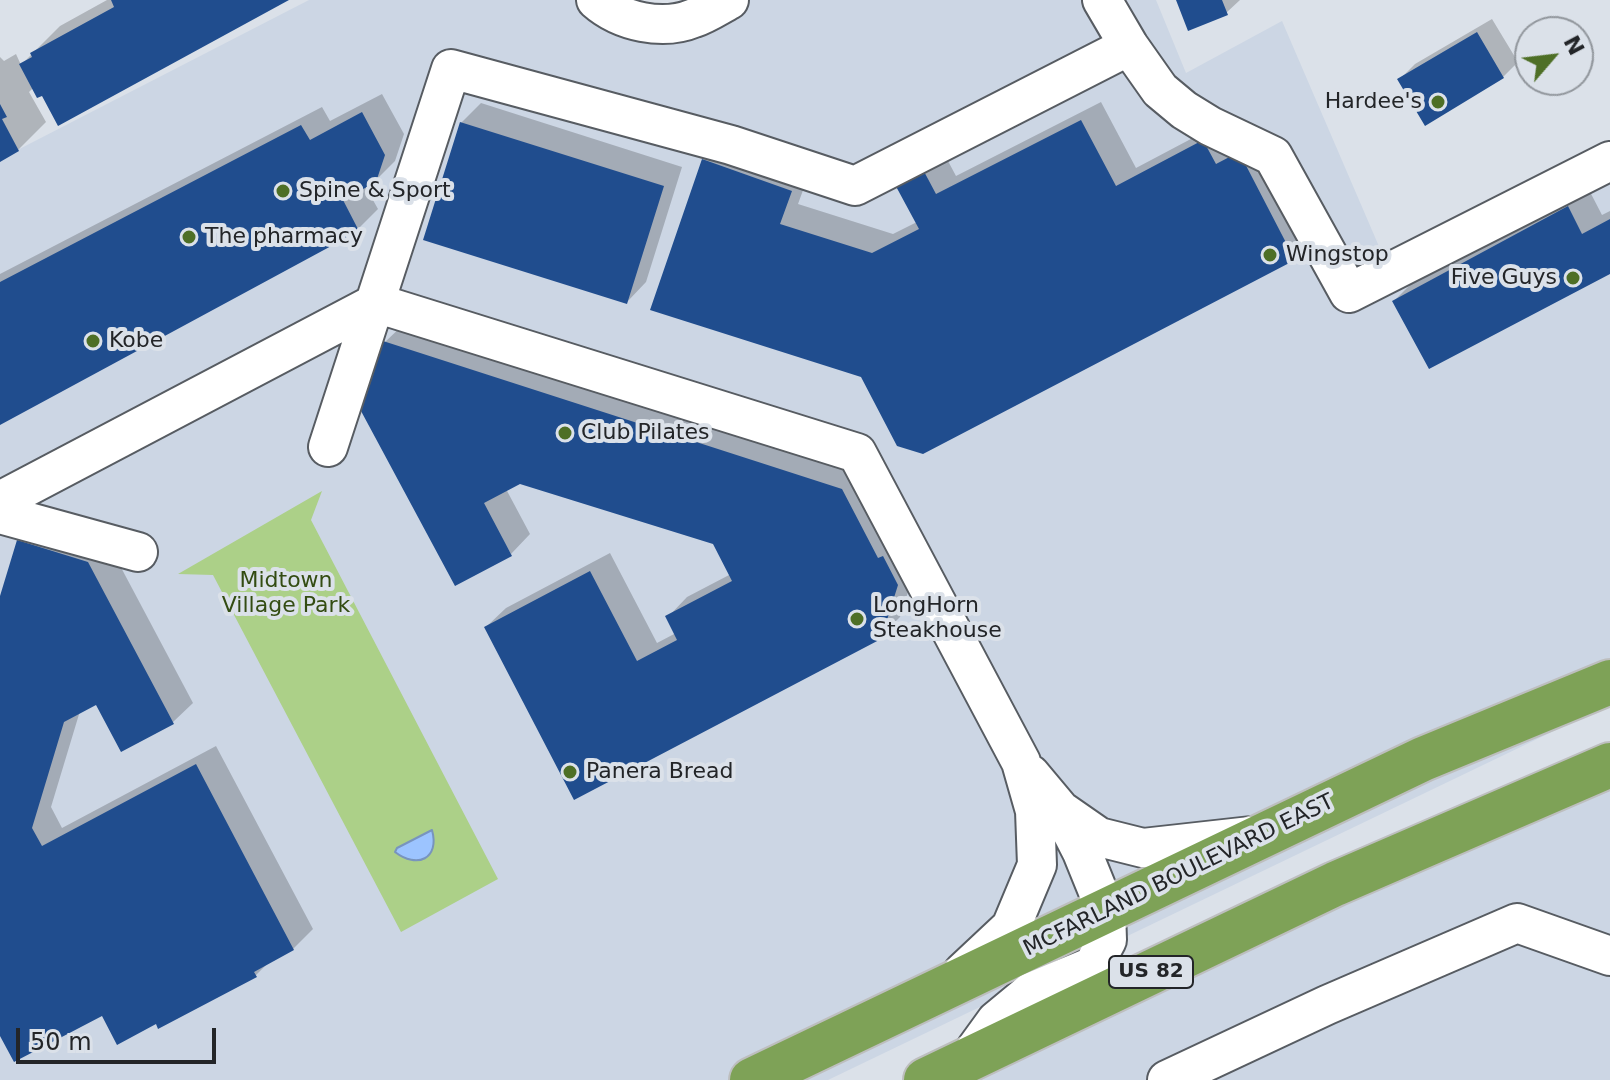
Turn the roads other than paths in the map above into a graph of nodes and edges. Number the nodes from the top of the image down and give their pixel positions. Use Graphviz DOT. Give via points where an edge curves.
graph roads {
  1 [pos="596,0"];
  2 [pos="729,0"];
  3 [pos="1102,0"];
  4 [pos="1129,46"];
  5 [pos="1610,161"];
  6 [pos="376,303"];
  7 [pos="328,447"];
  8 [pos="0,501"];
  9 [pos="0,514"];
  10 [pos="138,552"];
  11 [pos="1610,682"];
  12 [pos="1021,762"];
  13 [pos="1610,765"];
  14 [pos="1061,811"];
  15 [pos="1266,834"];
  16 [pos="1106,911"];
  17 [pos="1610,956"];
  18 [pos="950,986"];
  19 [pos="967,1061"];
  20 [pos="752,1080"];
  21 [pos="926,1080"];
  22 [pos="1167,1080"];
  1 -- 2 [label="street" via="636,22 658,24 692,20"];
  3 -- 4 [label="street"];
  4 -- 5 [label="street" via="1160,90 1184,110 1273,156 1349,293"];
  4 -- 6 [label="street" via="855,186 731,145 451,69"];
  6 -- 7 [label="street"];
  6 -- 8 [label="street"];
  6 -- 12 [label="street" via="857,453"];
  9 -- 10 [label="street"];
  11 -- 15 [label="highway, MCFARLAND BOULEVARD EAST" via="1423,759"];
  12 -- 14 [label="street"];
  12 -- 18 [label="street" via="1035,811 1037,865 1011,927"];
  13 -- 19 [label="highway, US 82" via="1335,884"];
  14 -- 15 [label="street" via="1099,837 1143,848"];
  14 -- 16 [label="street"];
  15 -- 16 [label="highway, MCFARLAND BOULEVARD EAST"];
  16 -- 18 [label="highway, MCFARLAND BOULEVARD EAST"];
  16 -- 19 [label="street" via="1107,940 1093,966 1031,992 996,1021"];
  17 -- 22 [label="street" via="1517,923"];
  18 -- 20 [label="highway, MCFARLAND BOULEVARD EAST"];
  19 -- 21 [label="highway, US 82"];
}
